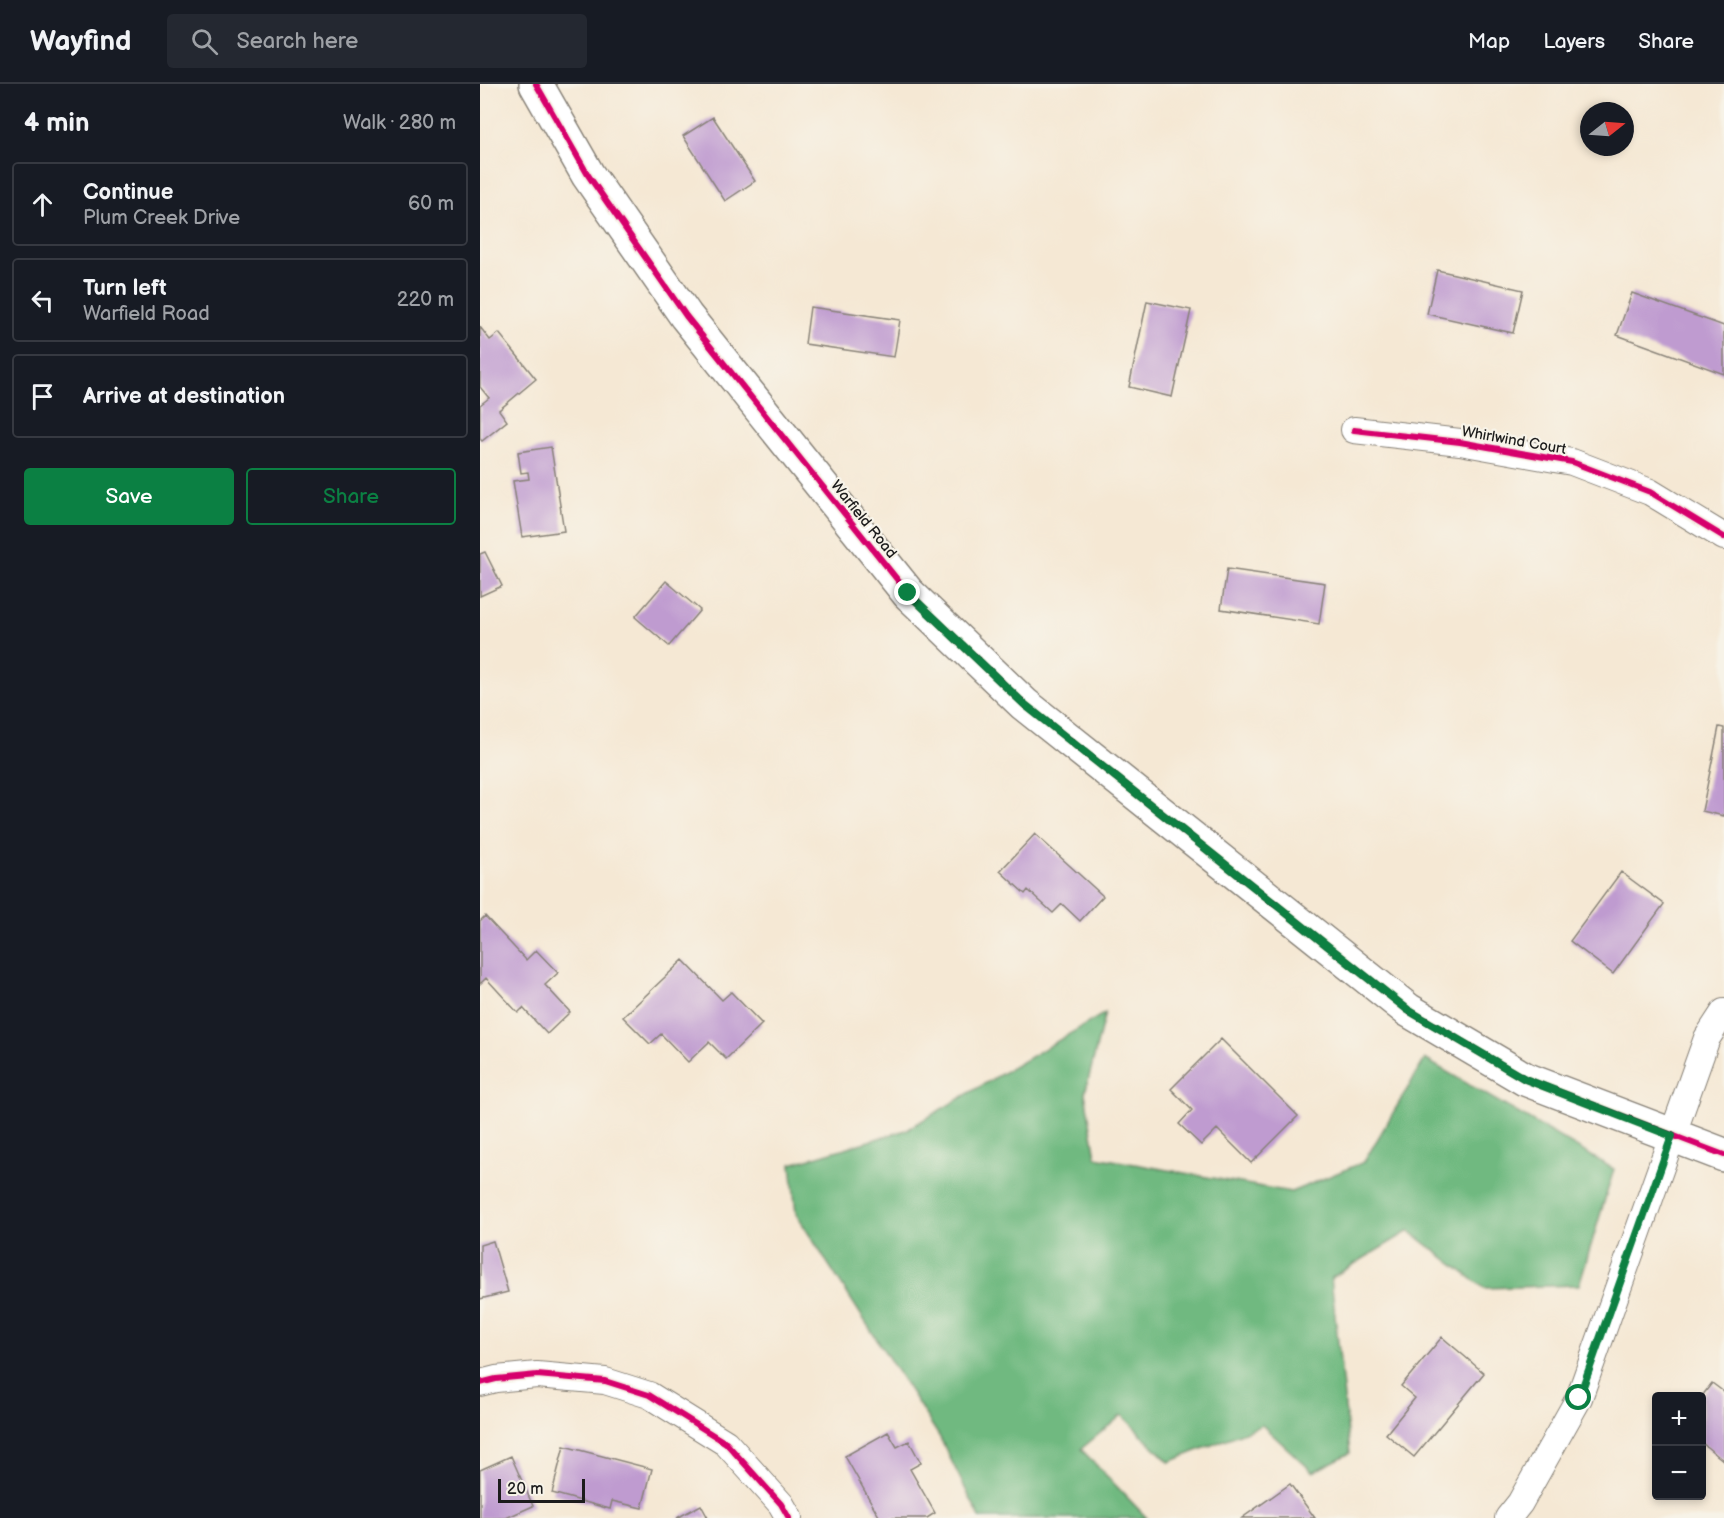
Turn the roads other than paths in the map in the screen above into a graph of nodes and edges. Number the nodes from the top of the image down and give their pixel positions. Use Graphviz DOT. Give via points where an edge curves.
graph roads {
  1 [pos="536,84"];
  2 [pos="1354,430"];
  3 [pos="1724,537"];
  4 [pos="1724,1012"];
  5 [pos="1672,1136"];
  6 [pos="1724,1155"];
  7 [pos="480,1383"];
  8 [pos="789,1518"];
  9 [pos="1508,1518"];
  1 -- 5 [label="street, Warfield Road" via="588,175 686,316 908,593 1024,704 1408,1010 1525,1079"];
  2 -- 3 [label="street, Whirlwind Court" via="1460,442 1572,462 1650,492"];
  4 -- 5 [label="street" via="1707,1038"];
  5 -- 6 [label="street, Warfield Road"];
  5 -- 9 [label="street" via="1579,1398"];
  7 -- 8 [label="street" via="537,1375 605,1381 649,1395 726,1443"];
}
